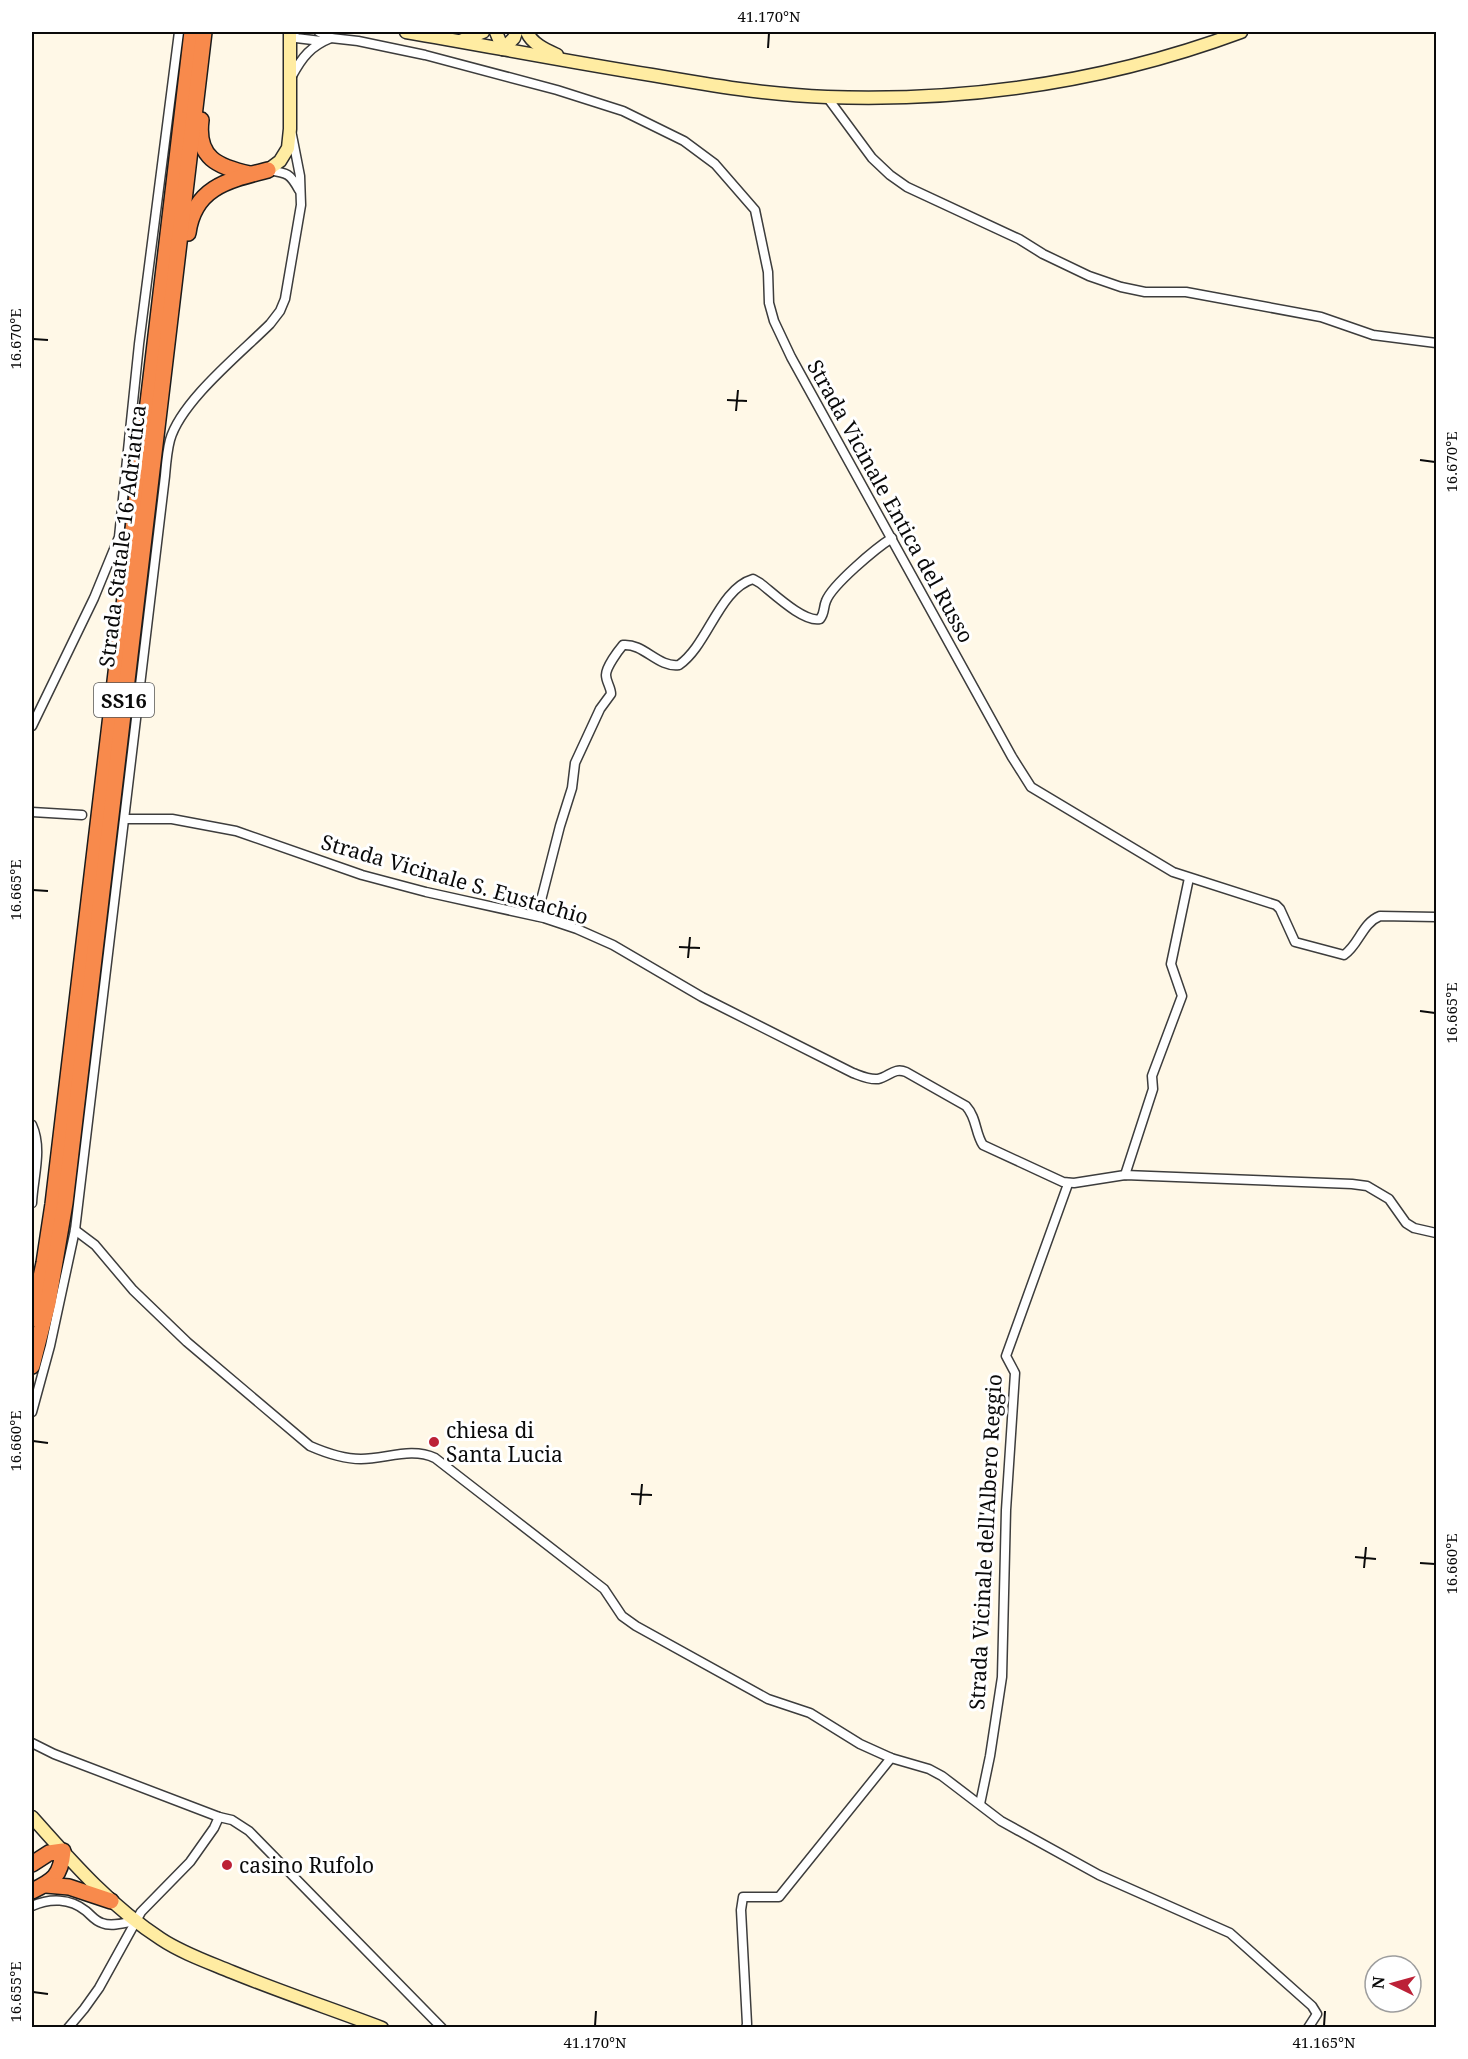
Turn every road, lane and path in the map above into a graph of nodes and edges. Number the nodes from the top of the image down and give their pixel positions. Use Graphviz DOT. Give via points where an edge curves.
graph roads {
  1 [pos="179,32"];
  2 [pos="192,32"];
  3 [pos="205,32"];
  4 [pos="291,32"];
  5 [pos="319,32"];
  6 [pos="406,32"];
  7 [pos="483,32"];
  8 [pos="496,32"];
  9 [pos="516,32"];
  10 [pos="526,32"];
  11 [pos="1241,32"];
  12 [pos="328,40"];
  13 [pos="459,41"];
  14 [pos="503,49"];
  15 [pos="572,62"];
  16 [pos="289,81"];
  17 [pos="826,97"];
  18 [pos="290,129"];
  19 [pos="268,170"];
  20 [pos="250,174"];
  21 [pos="300,191"];
  22 [pos="169,320"];
  23 [pos="1437,343"];
  24 [pos="892,538"];
  25 [pos="32,726"];
  26 [pos="32,812"];
  27 [pos="82,815"];
  28 [pos="125,819"];
  29 [pos="1189,878"];
  30 [pos="537,916"];
  31 [pos="1437,917"];
  32 [pos="32,1125"];
  33 [pos="1125,1176"];
  34 [pos="1068,1184"];
  35 [pos="32,1203"];
  36 [pos="75,1230"];
  37 [pos="1437,1233"];
  38 [pos="32,1319"];
  39 [pos="32,1366"];
  40 [pos="32,1412"];
  41 [pos="32,1743"];
  42 [pos="891,1758"];
  43 [pos="980,1804"];
  44 [pos="32,1817"];
  45 [pos="219,1817"];
  46 [pos="63,1851"];
  47 [pos="32,1864"];
  48 [pos="39,1888"];
  49 [pos="111,1901"];
  50 [pos="32,1906"];
  51 [pos="135,1921"];
  52 [pos="68,2028"];
  53 [pos="382,2028"];
  54 [pos="442,2028"];
  55 [pos="746,2028"];
  56 [pos="1308,2028"];
  1 -- 25 [label="street" via="119,537"];
  2 -- 38 [label="highway, Strada Statale 16 Adriatica / SS16" via="53,1204"];
  3 -- 20 [label="highway" via="208,59 200,126 203,147 217,164"];
  3 -- 22 [label="highway, Strada Statale 16 Adriatica / SS16"];
  4 -- 12 [label="street, Strada Vicinale Entica del Russo" via="296,38"];
  4 -- 16 [label="main road"];
  5 -- 12 [label="street"];
  6 -- 13 [label="main road"];
  7 -- 13 [label="main road"];
  8 -- 14 [label="main road"];
  9 -- 14 [label="main road"];
  10 -- 15 [label="main road" via="541,48"];
  11 -- 17 [label="main road" via="1194,49 1048,84 926,98"];
  12 -- 16 [label="street" via="311,48"];
  12 -- 24 [label="street, Strada Vicinale Entica del Russo" via="358,41 557,90 612,108 684,141 715,164 755,210 774,321"];
  13 -- 14 [label="main road"];
  14 -- 15 [label="main road"];
  15 -- 17 [label="main road" via="718,87"];
  16 -- 18 [label="main road"];
  17 -- 23 [label="street" via="872,158 907,188 1089,276 1145,292 1186,292 1321,317 1373,335"];
  18 -- 19 [label="main road" via="288,148"];
  18 -- 21 [label="street"];
  19 -- 20 [label="highway"];
  19 -- 21 [label="street" via="287,172"];
  20 -- 22 [label="highway" via="215,187 196,206 189,222 182,281"];
  21 -- 28 [label="street" via="298,225 280,311 192,400 171,439"];
  22 -- 39 [label="highway, Strada Statale 16 Adriatica / SS16" via="65,1203 48,1303"];
  24 -- 29 [label="street, Strada Vicinale Entica del Russo" via="1031,787"];
  24 -- 30 [label="street" via="838,585 826,600 820,619 815,621 798,613 753,579 734,592 695,649 679,665 666,664 631,645 620,648 606,671 611,694 575,763 572,788"];
  26 -- 27 [label="street"];
  28 -- 30 [label="street, Strada Vicinale S. Eustachio" via="172,819 236,831 362,875"];
  28 -- 36 [label="street"];
  29 -- 31 [label="street, Strada Vicinale Entica del Russo" via="1276,905 1294,942 1337,954 1352,950 1374,918"];
  29 -- 33 [label="street" via="1171,964 1182,996 1152,1076 1154,1089"];
  30 -- 34 [label="street, Strada Vicinale S. Eustachio" via="613,945 702,997 853,1073 878,1078 895,1071 906,1072 966,1107 972,1113 983,1145"];
  32 -- 35 [label="street" via="37,1136"];
  33 -- 34 [label="street"];
  33 -- 37 [label="street" via="1367,1186 1389,1199 1406,1223"];
  34 -- 43 [label="street, Strada Vicinale dell'Albero Reggio" via="1006,1356 1015,1373 1006,1510 1002,1677"];
  36 -- 40 [label="street"];
  36 -- 42 [label="street" via="95,1245 133,1290 187,1342 310,1446 362,1459 412,1454 435,1458 604,1589 622,1616 636,1626 768,1699 810,1713"];
  41 -- 45 [label="street"];
  42 -- 43 [label="street" via="929,1769"];
  42 -- 55 [label="street" via="778,1897 743,1897"];
  43 -- 56 [label="street" via="1001,1821 1099,1875 1230,1933 1312,2006 1317,2014"];
  44 -- 46 [label="main road"];
  45 -- 51 [label="street" via="190,1862"];
  45 -- 54 [label="street" via="249,1831"];
  46 -- 47 [label="highway" via="49,1853"];
  46 -- 48 [label="highway" via="58,1872"];
  46 -- 49 [label="main road"];
  48 -- 49 [label="highway" via="69,1887"];
  49 -- 51 [label="main road"];
  50 -- 51 [label="street" via="64,1901 81,1907 101,1923"];
  51 -- 52 [label="street" via="99,1988"];
  51 -- 53 [label="main road" via="163,1941 201,1959"];
}
